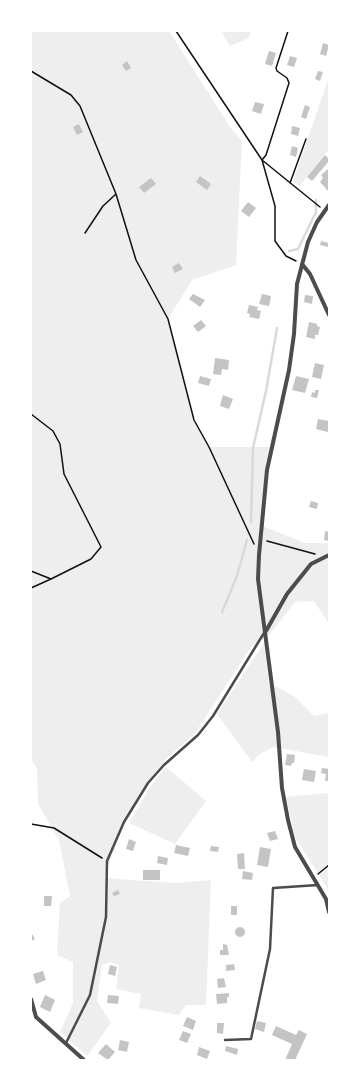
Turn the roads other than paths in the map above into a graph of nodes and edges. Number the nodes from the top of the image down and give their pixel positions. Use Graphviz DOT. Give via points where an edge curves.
graph roads {
  1 [pos="329,205"];
  2 [pos="302,264"];
  3 [pos="329,315"];
  4 [pos="327,556"];
  5 [pos="266,631"];
  6 [pos="318,885"];
  7 [pos="329,912"];
  8 [pos="31,999"];
  9 [pos="225,1040"];
  10 [pos="65,1044"];
  11 [pos="84,1060"];
  1 -- 2 [label="street" via="308,242"];
  2 -- 3 [label="street" via="310,274"];
  2 -- 5 [label="street" via="289,370 267,470 259,555 260,599"];
  4 -- 5 [label="street" via="311,564 297,581"];
  5 -- 6 [label="street" via="282,788 288,820 295,847"];
  5 -- 10 [label="lane" via="198,735 164,764 148,783 124,822 107,861 106,917 90,996"];
  6 -- 7 [label="street" via="326,899"];
  6 -- 9 [label="lane" via="273,888 270,949 251,1039"];
  8 -- 10 [label="street" via="36,1018"];
  10 -- 11 [label="street"];
}
